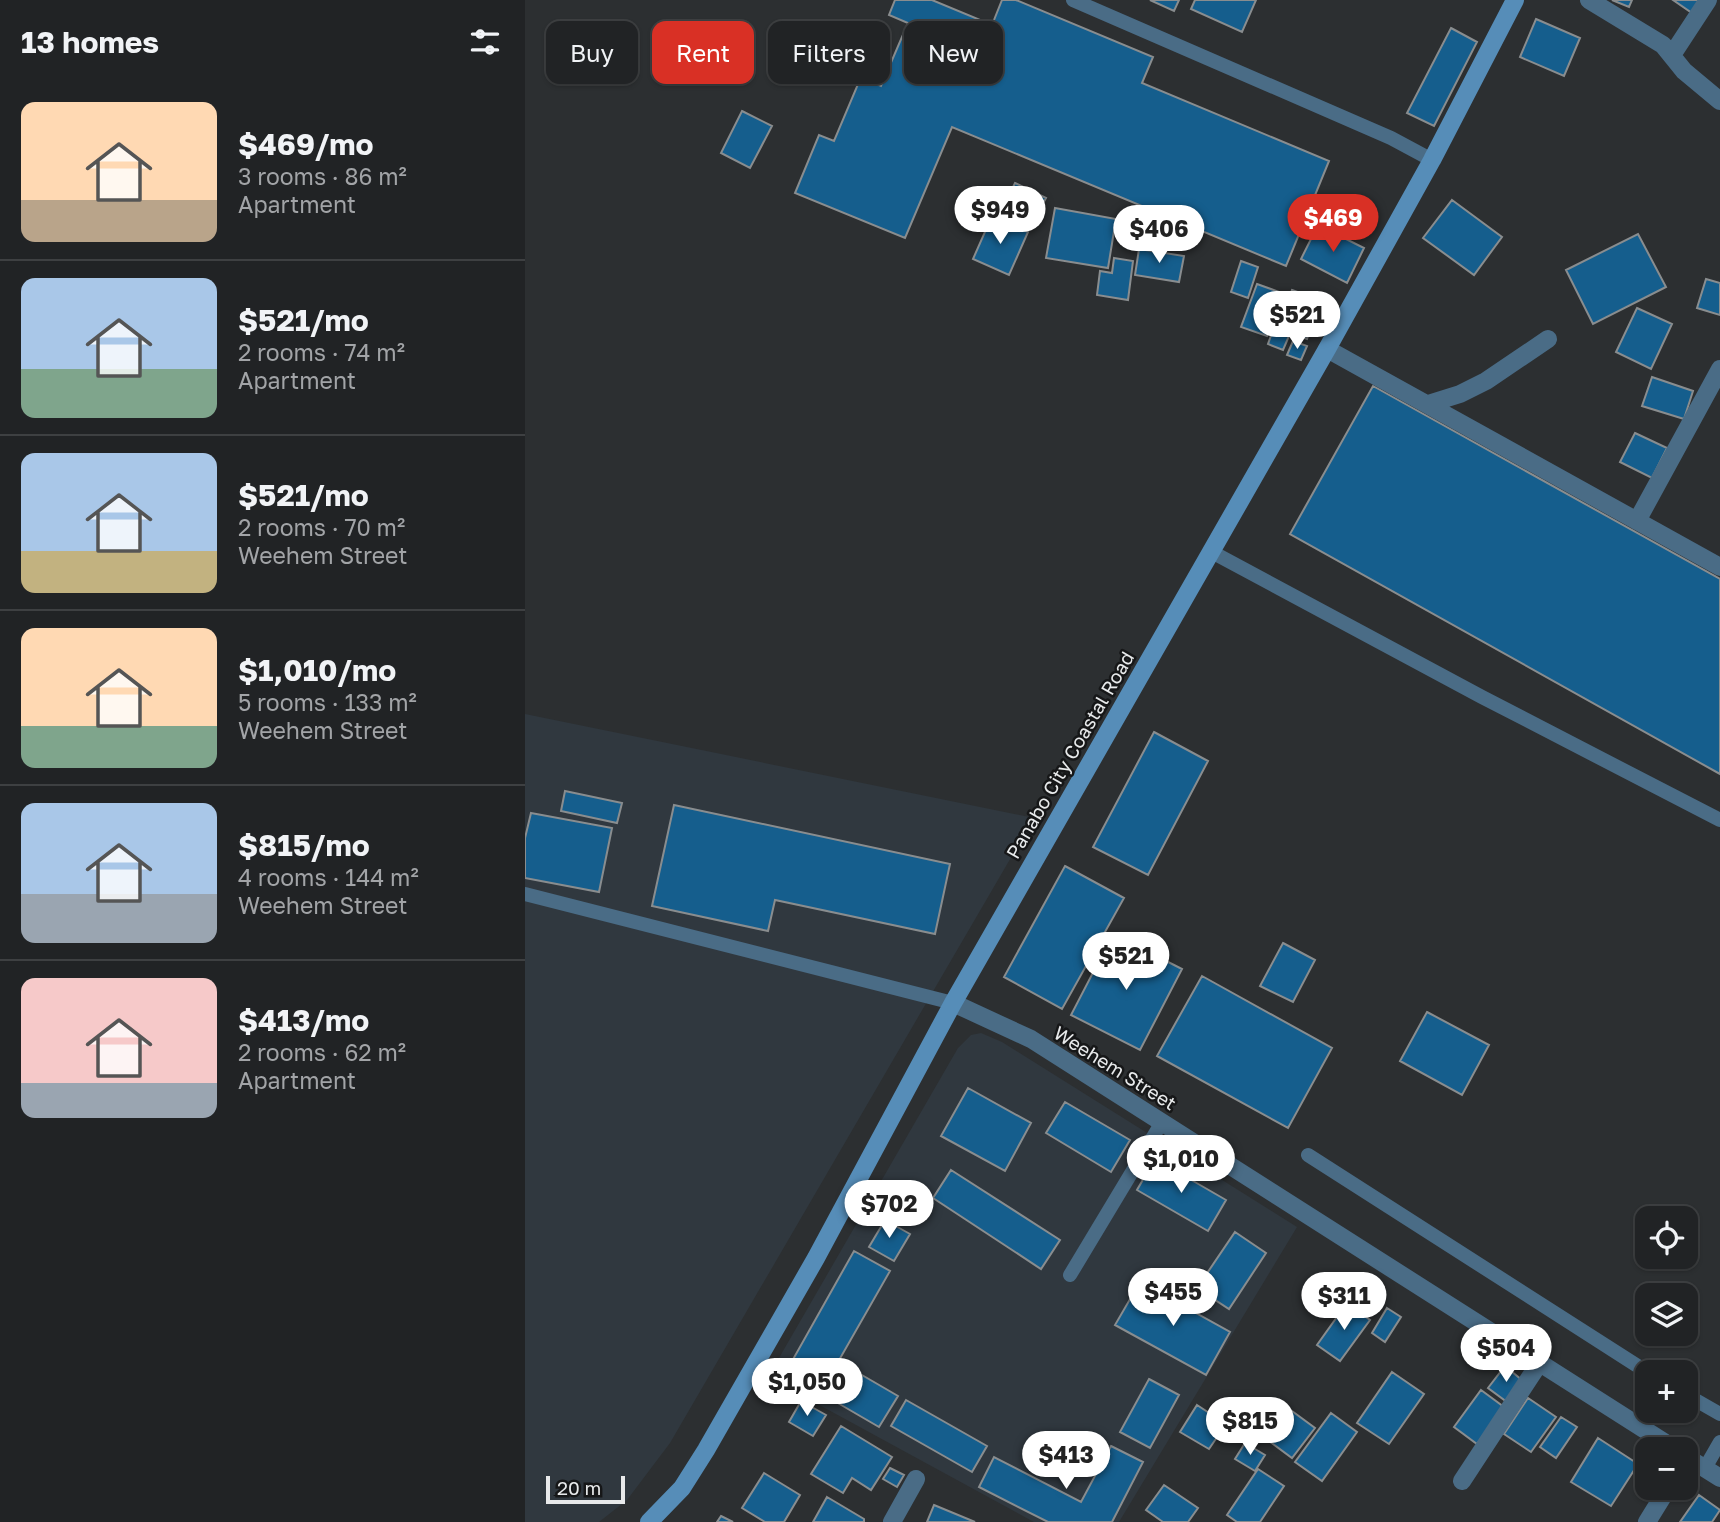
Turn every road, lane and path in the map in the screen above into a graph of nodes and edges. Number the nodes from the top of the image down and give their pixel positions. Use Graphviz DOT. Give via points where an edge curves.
graph roads {
  1 [pos="1073,0"];
  2 [pos="1515,0"];
  3 [pos="1589,0"];
  4 [pos="1708,0"];
  5 [pos="1672,55"];
  6 [pos="1720,101"];
  7 [pos="1432,160"];
  8 [pos="1548,339"];
  9 [pos="1327,349"];
  10 [pos="1720,369"];
  11 [pos="1427,404"];
  12 [pos="1637,521"];
  13 [pos="1210,551"];
  14 [pos="1720,567"];
  15 [pos="1720,820"];
  16 [pos="525,894"];
  17 [pos="953,1003"];
  18 [pos="1162,1122"];
  19 [pos="1308,1156"];
  20 [pos="1070,1275"];
  21 [pos="1540,1362"];
  22 [pos="1635,1364"];
  23 [pos="1698,1401"];
  24 [pos="1720,1414"];
  25 [pos="1655,1437"];
  26 [pos="1720,1442"];
  27 [pos="1698,1464"];
  28 [pos="1705,1468"];
  29 [pos="1720,1478"];
  30 [pos="916,1479"];
  31 [pos="1462,1481"];
  32 [pos="1661,1500"];
  33 [pos="649,1522"];
  34 [pos="892,1522"];
  35 [pos="1647,1522"];
  1 -- 7 [label="lane"];
  2 -- 7 [label="main road, Panabo City Coastal Road"];
  3 -- 5 [label="street" via="1652,37"];
  4 -- 5 [label="street"];
  5 -- 6 [label="street"];
  7 -- 9 [label="main road, Panabo City Coastal Road"];
  8 -- 11 [label="street" via="1486,381"];
  9 -- 11 [label="street"];
  9 -- 13 [label="main road, Panabo City Coastal Road"];
  10 -- 12 [label="street"];
  11 -- 12 [label="street"];
  12 -- 14 [label="street"];
  13 -- 15 [label="lane"];
  13 -- 17 [label="main road, Panabo City Coastal Road"];
  16 -- 17 [label="lane"];
  17 -- 18 [label="street, Weehem Street" via="1031,1039"];
  17 -- 33 [label="main road, Panabo City Coastal Road" via="706,1450 682,1488"];
  18 -- 20 [label="lane"];
  18 -- 21 [label="street, Weehem Street"];
  19 -- 22 [label="lane"];
  21 -- 25 [label="street, Weehem Street"];
  21 -- 31 [label="street"];
  23 -- 24 [label="lane"];
  26 -- 28 [label="lane"];
  27 -- 28 [label="street, Weehem Street"];
  28 -- 29 [label="street, Weehem Street"];
  30 -- 34 [label="street"];
  32 -- 35 [label="street"];
}
